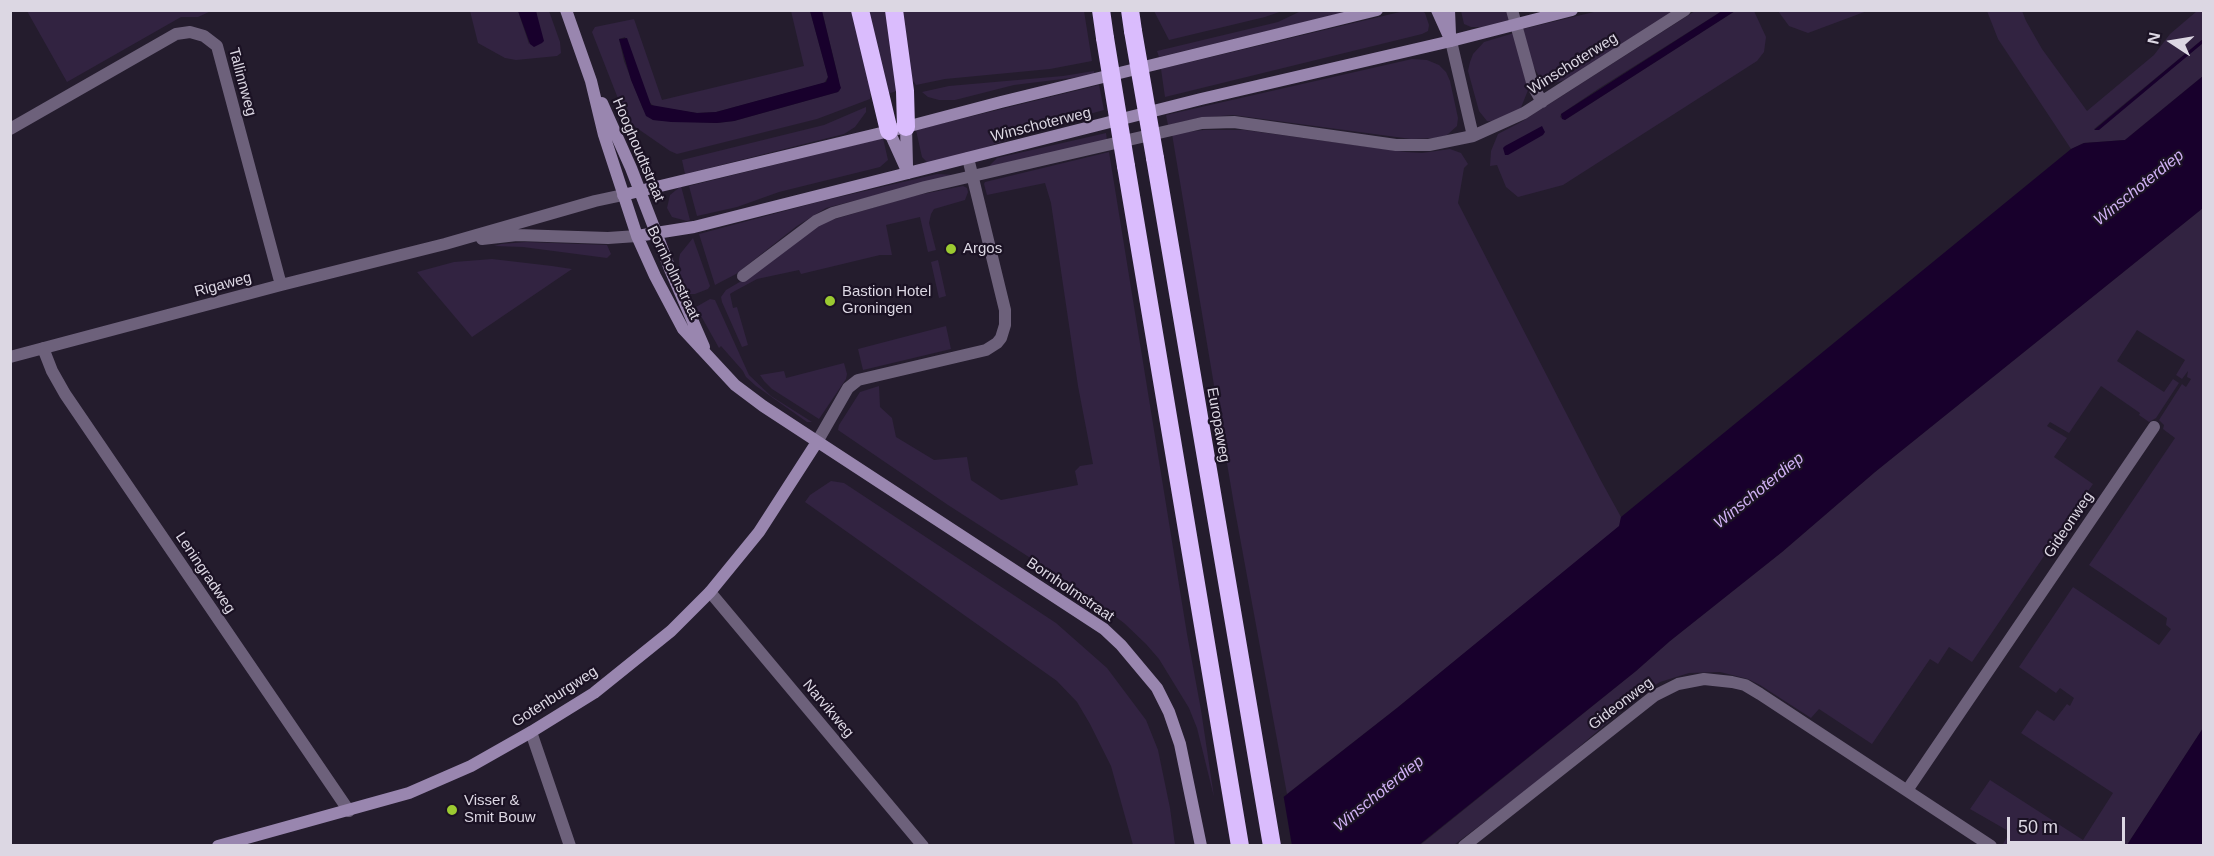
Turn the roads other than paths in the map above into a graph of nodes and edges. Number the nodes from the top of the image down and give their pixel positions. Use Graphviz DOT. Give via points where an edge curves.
graph roads {
  1 [pos="566,10"];
  2 [pos="860,10"];
  3 [pos="894,10"];
  4 [pos="1101,10"];
  5 [pos="1130,10"];
  6 [pos="1377,10"];
  7 [pos="1437,10"];
  8 [pos="1449,10"];
  9 [pos="1512,10"];
  10 [pos="1572,10"];
  11 [pos="1685,10"];
  12 [pos="1516,25"];
  13 [pos="1451,41"];
  14 [pos="591,81"];
  15 [pos="1542,102"];
  16 [pos="10,129"];
  17 [pos="898,129"];
  18 [pos="1473,136"];
  19 [pos="968,158"];
  20 [pos="908,173"];
  21 [pos="972,176"];
  22 [pos="640,190"];
  23 [pos="623,195"];
  24 [pos="656,232"];
  25 [pos="637,236"];
  26 [pos="445,244"];
  27 [pos="743,276"];
  28 [pos="281,285"];
  29 [pos="43,348"];
  30 [pos="708,356"];
  31 [pos="10,357"];
  32 [pos="2154,427"];
  33 [pos="817,442"];
  34 [pos="710,592"];
  35 [pos="531,732"];
  36 [pos="1908,789"];
  37 [pos="349,811"];
  38 [pos="218,846"];
  39 [pos="570,846"];
  40 [pos="923,846"];
  41 [pos="1201,846"];
  42 [pos="1240,846"];
  43 [pos="1272,846"];
  44 [pos="1464,846"];
  45 [pos="1991,846"];
  1 -- 14 [label="street, Hooghoudtstraat"];
  2 -- 17 [label="highway"];
  3 -- 17 [label="highway" via="905,92"];
  4 -- 42 [label="highway, bridge"];
  5 -- 43 [label="highway, Europaweg, bridge"];
  6 -- 17 [label="street, Winschoterweg"];
  7 -- 13 [label="street"];
  8 -- 13 [label="street"];
  9 -- 12 [label="street"];
  10 -- 12 [label="street, Winschoterweg"];
  11 -- 15 [label="street, Winschoterweg"];
  12 -- 13 [label="street, Winschoterweg"];
  12 -- 15 [label="street" via="1533,86"];
  13 -- 18 [label="street"];
  13 -- 19 [label="street, Winschoterweg"];
  14 -- 22 [label="street, Hooghoudtstraat"];
  14 -- 23 [label="street, Hooghoudtstraat"];
  15 -- 18 [label="street, Winschoterweg"];
  16 -- 28 [label="street, Tallinnweg" via="176,34 204,36 217,46"];
  17 -- 20 [label="street"];
  17 -- 22 [label="street, Winschoterweg"];
  18 -- 21 [label="street, Winschoterweg" via="1430,145 1396,145 1215,121"];
  19 -- 20 [label="street, Winschoterweg"];
  19 -- 21 [label="street"];
  20 -- 24 [label="street, Winschoterweg" via="694,227"];
  21 -- 27 [label="street, Winschoterweg" via="833,213 816,221"];
  21 -- 33 [label="street" via="1005,310 1002,338 986,350 858,380 848,388"];
  22 -- 23 [label="street, Rigaweg"];
  22 -- 24 [label="street, Hooghoudtstraat"];
  23 -- 25 [label="street, Bornholmstraat"];
  23 -- 26 [label="street, Rigaweg"];
  24 -- 25 [label="street, Winschoterweg"];
  24 -- 30 [label="street, Bornholmstraat"];
  25 -- 26 [label="street, Rigaweg" via="517,235"];
  25 -- 30 [label="street, Bornholmstraat" via="671,309"];
  26 -- 28 [label="street, Rigaweg"];
  28 -- 29 [label="street, Rigaweg"];
  29 -- 31 [label="street, Rigaweg"];
  29 -- 37 [label="street, Leningradweg" via="65,394"];
  30 -- 33 [label="street, Bornholmstraat" via="735,385"];
  32 -- 36 [label="street, Gideonweg"];
  33 -- 34 [label="street, Gotenburgweg" via="759,532"];
  33 -- 41 [label="street, Bornholmstraat" via="1104,629 1121,645 1140,665 1169,712 1180,744"];
  34 -- 35 [label="street, Gotenburgweg" via="671,631 594,693"];
  34 -- 40 [label="street, Narvikweg"];
  35 -- 37 [label="street, Gotenburgweg" via="471,766"];
  35 -- 39 [label="street"];
  36 -- 44 [label="street, Gideonweg" via="1745,685 1704,679 1678,684 1654,696"];
  36 -- 45 [label="street, Gideonweg"];
  37 -- 38 [label="street, Gotenburgweg"];
}
